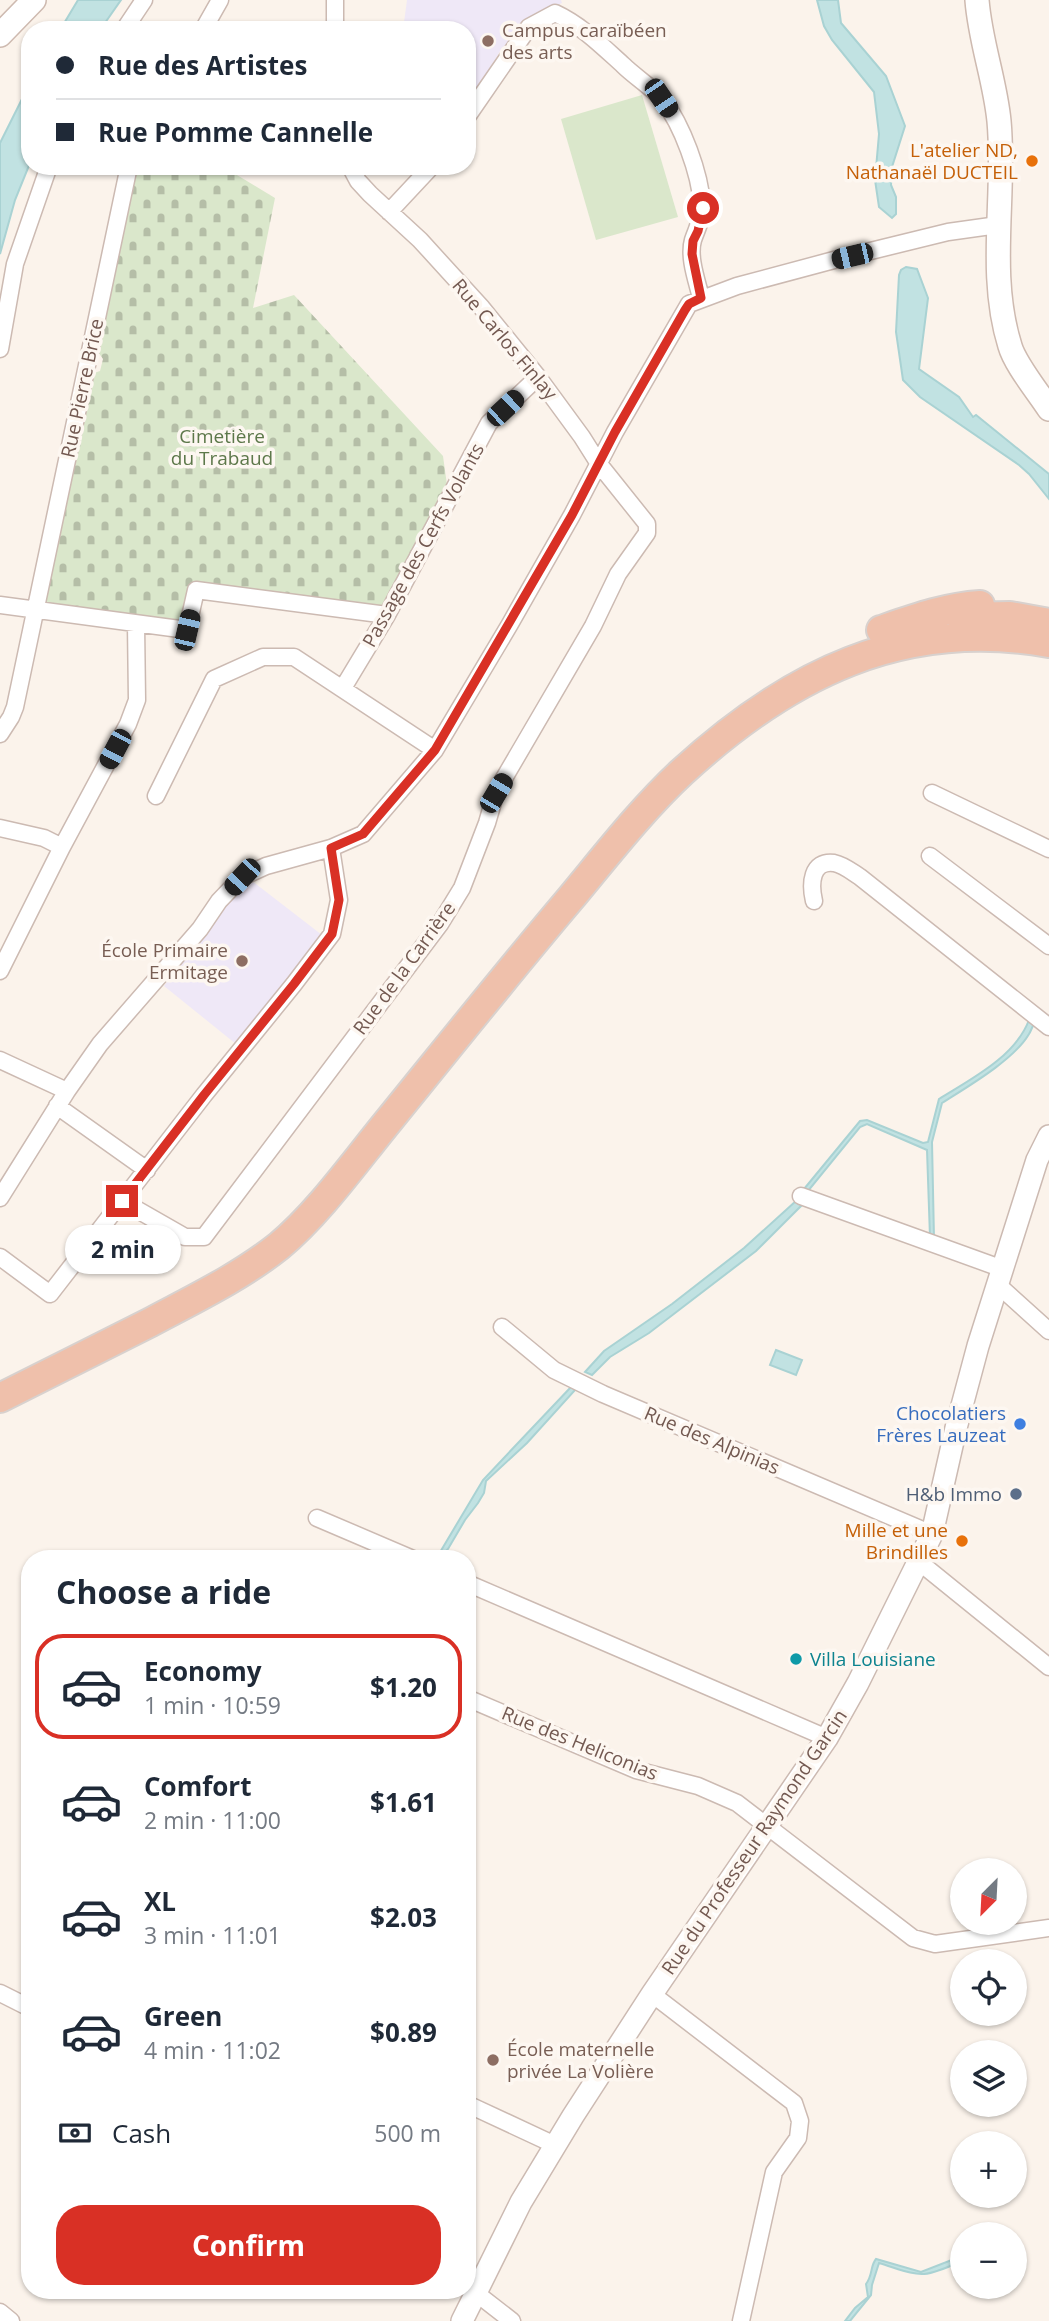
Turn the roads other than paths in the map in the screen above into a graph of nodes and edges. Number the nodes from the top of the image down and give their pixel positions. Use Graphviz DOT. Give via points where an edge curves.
graph roads {
  1 [pos="34,0"];
  2 [pos="144,0"];
  3 [pos="220,0"];
  4 [pos="335,0"];
  5 [pos="977,0"];
  6 [pos="130,21"];
  7 [pos="208,21"];
  8 [pos="335,21"];
  9 [pos="0,35"];
  10 [pos="476,104"];
  11 [pos="46,175"];
  12 [pos="127,175"];
  13 [pos="355,175"];
  14 [pos="424,175"];
  15 [pos="389,212"];
  16 [pos="998,225"];
  17 [pos="701,298"];
  18 [pos="0,349"];
  19 [pos="538,377"];
  20 [pos="1049,409"];
  21 [pos="599,464"];
  22 [pos="647,524"];
  23 [pos="0,605"];
  24 [pos="35,610"];
  25 [pos="1049,611"];
  26 [pos="387,615"];
  27 [pos="1049,623"];
  28 [pos="136,624"];
  29 [pos="881,630"];
  30 [pos="911,642"];
  31 [pos="1049,643"];
  32 [pos="1049,660"];
  33 [pos="343,688"];
  34 [pos="0,734"];
  35 [pos="435,750"];
  36 [pos="932,793"];
  37 [pos="156,796"];
  38 [pos="0,828"];
  39 [pos="62,847"];
  40 [pos="331,848"];
  41 [pos="1049,849"];
  42 [pos="930,856"];
  43 [pos="814,901"];
  44 [pos="1049,946"];
  45 [pos="0,971"];
  46 [pos="1049,1027"];
  47 [pos="0,1060"];
  48 [pos="67,1091"];
  49 [pos="57,1106"];
  50 [pos="1049,1136"];
  51 [pos="147,1170"];
  52 [pos="801,1196"];
  53 [pos="0,1198"];
  54 [pos="122,1201"];
  55 [pos="0,1257"];
  56 [pos="1001,1277"];
  57 [pos="502,1327"];
  58 [pos="1049,1331"];
  59 [pos="0,1377"];
  60 [pos="0,1398"];
  61 [pos="317,1518"];
  62 [pos="932,1534"];
  63 [pos="391,1550"];
  64 [pos="918,1561"];
  65 [pos="476,1587"];
  66 [pos="1049,1667"];
  67 [pos="476,1702"];
  68 [pos="827,1738"];
  69 [pos="768,1825"];
  70 [pos="1049,1928"];
  71 [pos="0,1993"];
  72 [pos="652,1994"];
  73 [pos="21,2004"];
  74 [pos="476,2109"];
  75 [pos="555,2145"];
  76 [pos="476,2293"];
  77 [pos="473,2299"];
  78 [pos="0,2312"];
  79 [pos="11,2321"];
  80 [pos="462,2321"];
  81 [pos="512,2321"];
  82 [pos="741,2321"];
  1 -- 9 [label="main road"];
  2 -- 6 [label="street"];
  3 -- 7 [label="street"];
  4 -- 8 [label="street"];
  5 -- 16 [label="main road" via="999,118"];
  10 -- 17 [label="street" via="529,27 543,18 555,13 600,43 661,98 678,122 703,208 692,254"];
  11 -- 18 [label="street" via="15,264"];
  12 -- 24 [label="street, Rue Pierre Brice"];
  13 -- 15 [label="street, Rue Carlos Finlay"];
  14 -- 15 [label="street"];
  15 -- 19 [label="street, Rue Carlos Finlay" via="420,240"];
  16 -- 17 [label="street" via="948,232"];
  16 -- 20 [label="main road" via="1000,288 1010,349"];
  17 -- 21 [label="street" via="685,310"];
  19 -- 21 [label="street, Rue Carlos Finlay"];
  19 -- 26 [label="street, Passage des Cerfs Volants" via="489,423"];
  21 -- 22 [label="street, Rue Carlos Finlay"];
  21 -- 35 [label="street"];
  22 -- 54 [label="street, Rue de la Carrière" via="646,533 618,573 496,793 462,888 446,915 204,1237 185,1237"];
  23 -- 24 [label="street"];
  24 -- 28 [label="street"];
  24 -- 34 [label="street, Rue Pierre Brice" via="15,706"];
  25 -- 29 [label="highway" via="964,606"];
  26 -- 28 [label="street" via="196,590 187,630"];
  26 -- 33 [label="street, Passage des Cerfs Volants"];
  27 -- 29 [label="highway" via="1010,616 948,618"];
  28 -- 39 [label="street" via="136,700 128,724"];
  29 -- 59 [label="highway" via="814,656 695,736 607,826 277,1225 208,1273"];
  30 -- 31 [label="highway" via="1006,636"];
  30 -- 32 [label="highway"];
  30 -- 60 [label="highway" via="863,655 788,691 743,720 680,774 615,845 322,1201 280,1245 232,1278"];
  33 -- 35 [label="street"];
  33 -- 37 [label="street" via="294,657 263,657 214,679"];
  35 -- 40 [label="street" via="363,834"];
  36 -- 41 [label="street"];
  38 -- 39 [label="street"];
  39 -- 45 [label="street"];
  40 -- 48 [label="street" via="242,877 100,1044"];
  40 -- 51 [label="street" via="339,900 332,934"];
  42 -- 44 [label="street"];
  43 -- 46 [label="street" via="811,877 817,869 835,863 845,867"];
  47 -- 48 [label="street"];
  48 -- 49 [label="street"];
  49 -- 51 [label="street"];
  49 -- 53 [label="street"];
  50 -- 56 [label="street, Rue du Professeur Raymond Garcin" via="1037,1160"];
  51 -- 54 [label="street"];
  52 -- 56 [label="street"];
  54 -- 55 [label="street" via="50,1294"];
  56 -- 58 [label="street"];
  56 -- 62 [label="street, Rue du Professeur Raymond Garcin" via="978,1346"];
  57 -- 62 [label="street, Rue des Alpinias" via="554,1370 603,1394"];
  61 -- 63 [label="street"];
  62 -- 64 [label="street, Rue du Professeur Raymond Garcin"];
  64 -- 66 [label="street"];
  64 -- 68 [label="street, Rue du Professeur Raymond Garcin"];
  65 -- 68 [label="street"];
  67 -- 69 [label="street, Rue des Heliconias" via="636,1770 698,1786 737,1803"];
  68 -- 69 [label="street, Rue du Professeur Raymond Garcin"];
  69 -- 70 [label="street, Rue des Heliconias" via="913,1938 935,1944"];
  69 -- 72 [label="street, Rue du Professeur Raymond Garcin"];
  71 -- 73 [label="street"];
  72 -- 75 [label="street, Rue du Professeur Raymond Garcin"];
  72 -- 82 [label="street" via="794,2103 800,2121 798,2138 774,2172"];
  74 -- 75 [label="street"];
  75 -- 76 [label="street, Rue du Professeur Raymond Garcin"];
  76 -- 81 [label="street"];
  77 -- 80 [label="street, Rue du Professeur Raymond Garcin"];
  78 -- 79 [label="street"];
}
